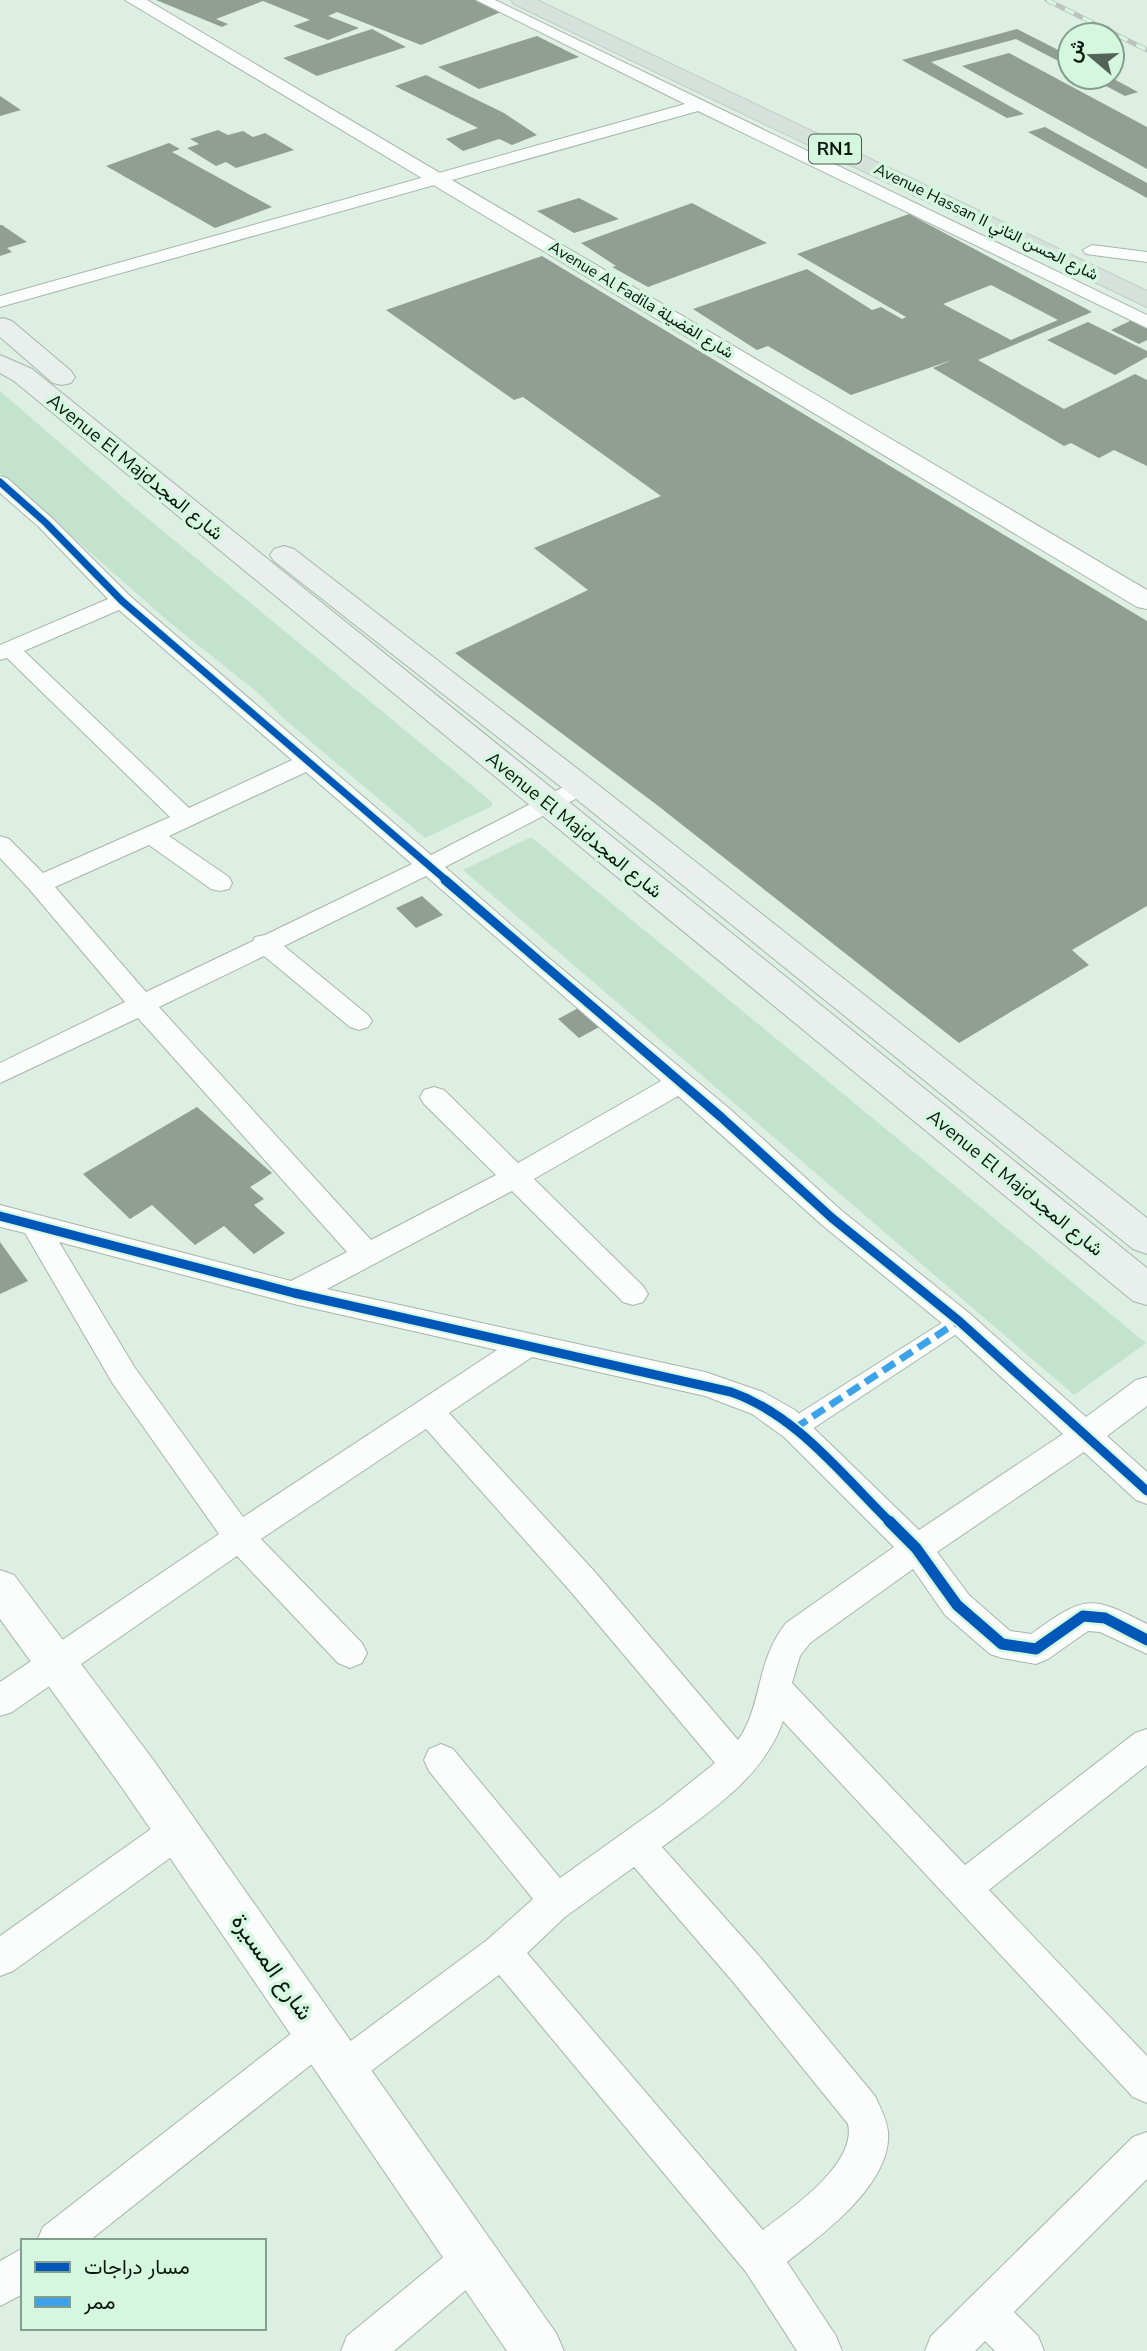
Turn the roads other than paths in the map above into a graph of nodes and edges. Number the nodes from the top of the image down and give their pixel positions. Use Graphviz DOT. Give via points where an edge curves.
graph roads {
  1 [pos="134,0"];
  2 [pos="522,0"];
  3 [pos="561,0"];
  4 [pos="496,2"];
  5 [pos="631,53"];
  6 [pos="605,60"];
  7 [pos="697,106"];
  8 [pos="435,178"];
  9 [pos="1092,250"];
  10 [pos="1059,257"];
  11 [pos="1147,257"];
  12 [pos="1035,267"];
  13 [pos="1146,299"];
  14 [pos="1121,309"];
  15 [pos="1,318"];
  16 [pos="0,363"];
  17 [pos="0,482"];
  18 [pos="122,601"];
  19 [pos="1147,601"];
  20 [pos="5,651"];
  21 [pos="309,761"];
  22 [pos="581,787"];
  23 [pos="548,804"];
  24 [pos="186,819"];
  25 [pos="151,835"];
  26 [pos="0,844"];
  27 [pos="427,863"];
  28 [pos="220,883"];
  29 [pos="39,884"];
  30 [pos="264,943"];
  31 [pos="140,1003"];
  32 [pos="359,1021"];
  33 [pos="0,1074"];
  34 [pos="679,1083"];
  35 [pos="434,1097"];
  36 [pos="514,1178"];
  37 [pos="0,1216"];
  38 [pos="35,1226"];
  39 [pos="1147,1239"];
  40 [pos="367,1255"];
  41 [pos="1147,1290"];
  42 [pos="294,1293"];
  43 [pos="633,1294"];
  44 [pos="959,1321"];
  45 [pos="526,1346"];
  46 [pos="1147,1389"];
  47 [pos="429,1411"];
  48 [pos="795,1428"];
  49 [pos="1084,1436"];
  50 [pos="1147,1491"];
  51 [pos="239,1537"];
  52 [pos="916,1548"];
  53 [pos="0,1587"];
  54 [pos="1147,1640"];
  55 [pos="350,1653"];
  56 [pos="58,1664"];
  57 [pos="776,1690"];
  58 [pos="0,1701"];
  59 [pos="1147,1744"];
  60 [pos="441,1760"];
  61 [pos="738,1765"];
  62 [pos="178,1831"];
  63 [pos="637,1844"];
  64 [pos="964,1888"];
  65 [pos="557,1901"];
  66 [pos="502,1951"];
  67 [pos="0,1958"];
  68 [pos="330,2053"];
  69 [pos="1147,2084"];
  70 [pos="1147,2151"];
  71 [pos="60,2239"];
  72 [pos="760,2258"];
  73 [pos="472,2259"];
  74 [pos="21,2270"];
  75 [pos="0,2286"];
  76 [pos="986,2311"];
  77 [pos="362,2351"];
  78 [pos="538,2351"];
  79 [pos="821,2351"];
  80 [pos="946,2351"];
  81 [pos="1023,2351"];
  1 -- 8 [label="street, Avenue Al Fadila شارع الفضيلة"];
  2 -- 5 [label="main road, Avenue Hassan II شارع الحسن الثاني / RN1"];
  3 -- 9 [label="main road, Avenue Hassan II شارع الحسن الثاني / RN1"];
  4 -- 6 [label="street"];
  5 -- 6 [label="main road"];
  5 -- 10 [label="main road, Avenue Hassan II شارع الحسن الثاني / RN1"];
  6 -- 7 [label="street"];
  7 -- 8 [label="street"];
  7 -- 12 [label="street"];
  8 -- 15 [label="street"];
  8 -- 19 [label="street, Avenue Al Fadila شارع الفضيلة"];
  9 -- 11 [label="street"];
  9 -- 13 [label="main road, Avenue Hassan II شارع الحسن الثاني / RN1"];
  10 -- 12 [label="main road"];
  10 -- 13 [label="main road, Avenue Hassan II شارع الحسن الثاني / RN1"];
  12 -- 14 [label="street"];
  13 -- 14 [label="main road"];
  15 -- 22 [label="main road, Avenue El Majdشارع المجد" via="97,409"];
  16 -- 23 [label="main road, Avenue El Majdشارع المجد" via="23,375"];
  17 -- 18 [label="street"];
  18 -- 20 [label="street"];
  18 -- 21 [label="street"];
  20 -- 24 [label="street"];
  21 -- 24 [label="street"];
  21 -- 27 [label="street"];
  22 -- 23 [label="street"];
  22 -- 39 [label="main road, Avenue El Majdشارع المجد"];
  23 -- 27 [label="street"];
  23 -- 41 [label="main road, Avenue El Majdشارع المجد"];
  24 -- 25 [label="street"];
  25 -- 28 [label="street"];
  25 -- 29 [label="street"];
  26 -- 29 [label="street"];
  27 -- 30 [label="street"];
  27 -- 34 [label="street"];
  29 -- 31 [label="street"];
  30 -- 31 [label="street"];
  30 -- 32 [label="street"];
  31 -- 33 [label="street"];
  31 -- 40 [label="street"];
  34 -- 36 [label="street"];
  34 -- 44 [label="street" via="832,1218"];
  35 -- 36 [label="street"];
  36 -- 40 [label="street"];
  36 -- 43 [label="street"];
  37 -- 38 [label="street"];
  38 -- 42 [label="street"];
  38 -- 51 [label="street" via="124,1376"];
  40 -- 42 [label="street"];
  42 -- 45 [label="street"];
  44 -- 48 [label="street"];
  44 -- 49 [label="street"];
  45 -- 47 [label="street"];
  45 -- 48 [label="street" via="750,1397"];
  46 -- 49 [label="street"];
  47 -- 51 [label="street"];
  47 -- 61 [label="street" via="583,1582"];
  48 -- 52 [label="street"];
  49 -- 50 [label="street"];
  49 -- 52 [label="street"];
  51 -- 55 [label="street"];
  51 -- 56 [label="street"];
  52 -- 54 [label="street" via="957,1605 1002,1644 1036,1649 1083,1616 1105,1618"];
  52 -- 57 [label="street" via="785,1645"];
  53 -- 56 [label="street, شارع المسيرة"];
  56 -- 58 [label="street"];
  56 -- 62 [label="street, شارع المسيرة"];
  57 -- 61 [label="street" via="758,1744"];
  57 -- 64 [label="street"];
  59 -- 64 [label="street"];
  60 -- 65 [label="street"];
  61 -- 63 [label="street"];
  62 -- 67 [label="street"];
  62 -- 68 [label="street, شارع المسيرة"];
  63 -- 65 [label="street"];
  63 -- 72 [label="street" via="747,1970 861,2110 867,2124 868,2144 862,2160 842,2189"];
  64 -- 69 [label="street"];
  65 -- 66 [label="street"];
  66 -- 68 [label="street"];
  66 -- 72 [label="street"];
  68 -- 71 [label="street"];
  68 -- 73 [label="street, شارع المسيرة"];
  70 -- 76 [label="street"];
  72 -- 79 [label="street"];
  73 -- 77 [label="street"];
  73 -- 78 [label="street, شارع المسيرة"];
  74 -- 75 [label="street"];
  76 -- 80 [label="street"];
  76 -- 81 [label="street"];
}
